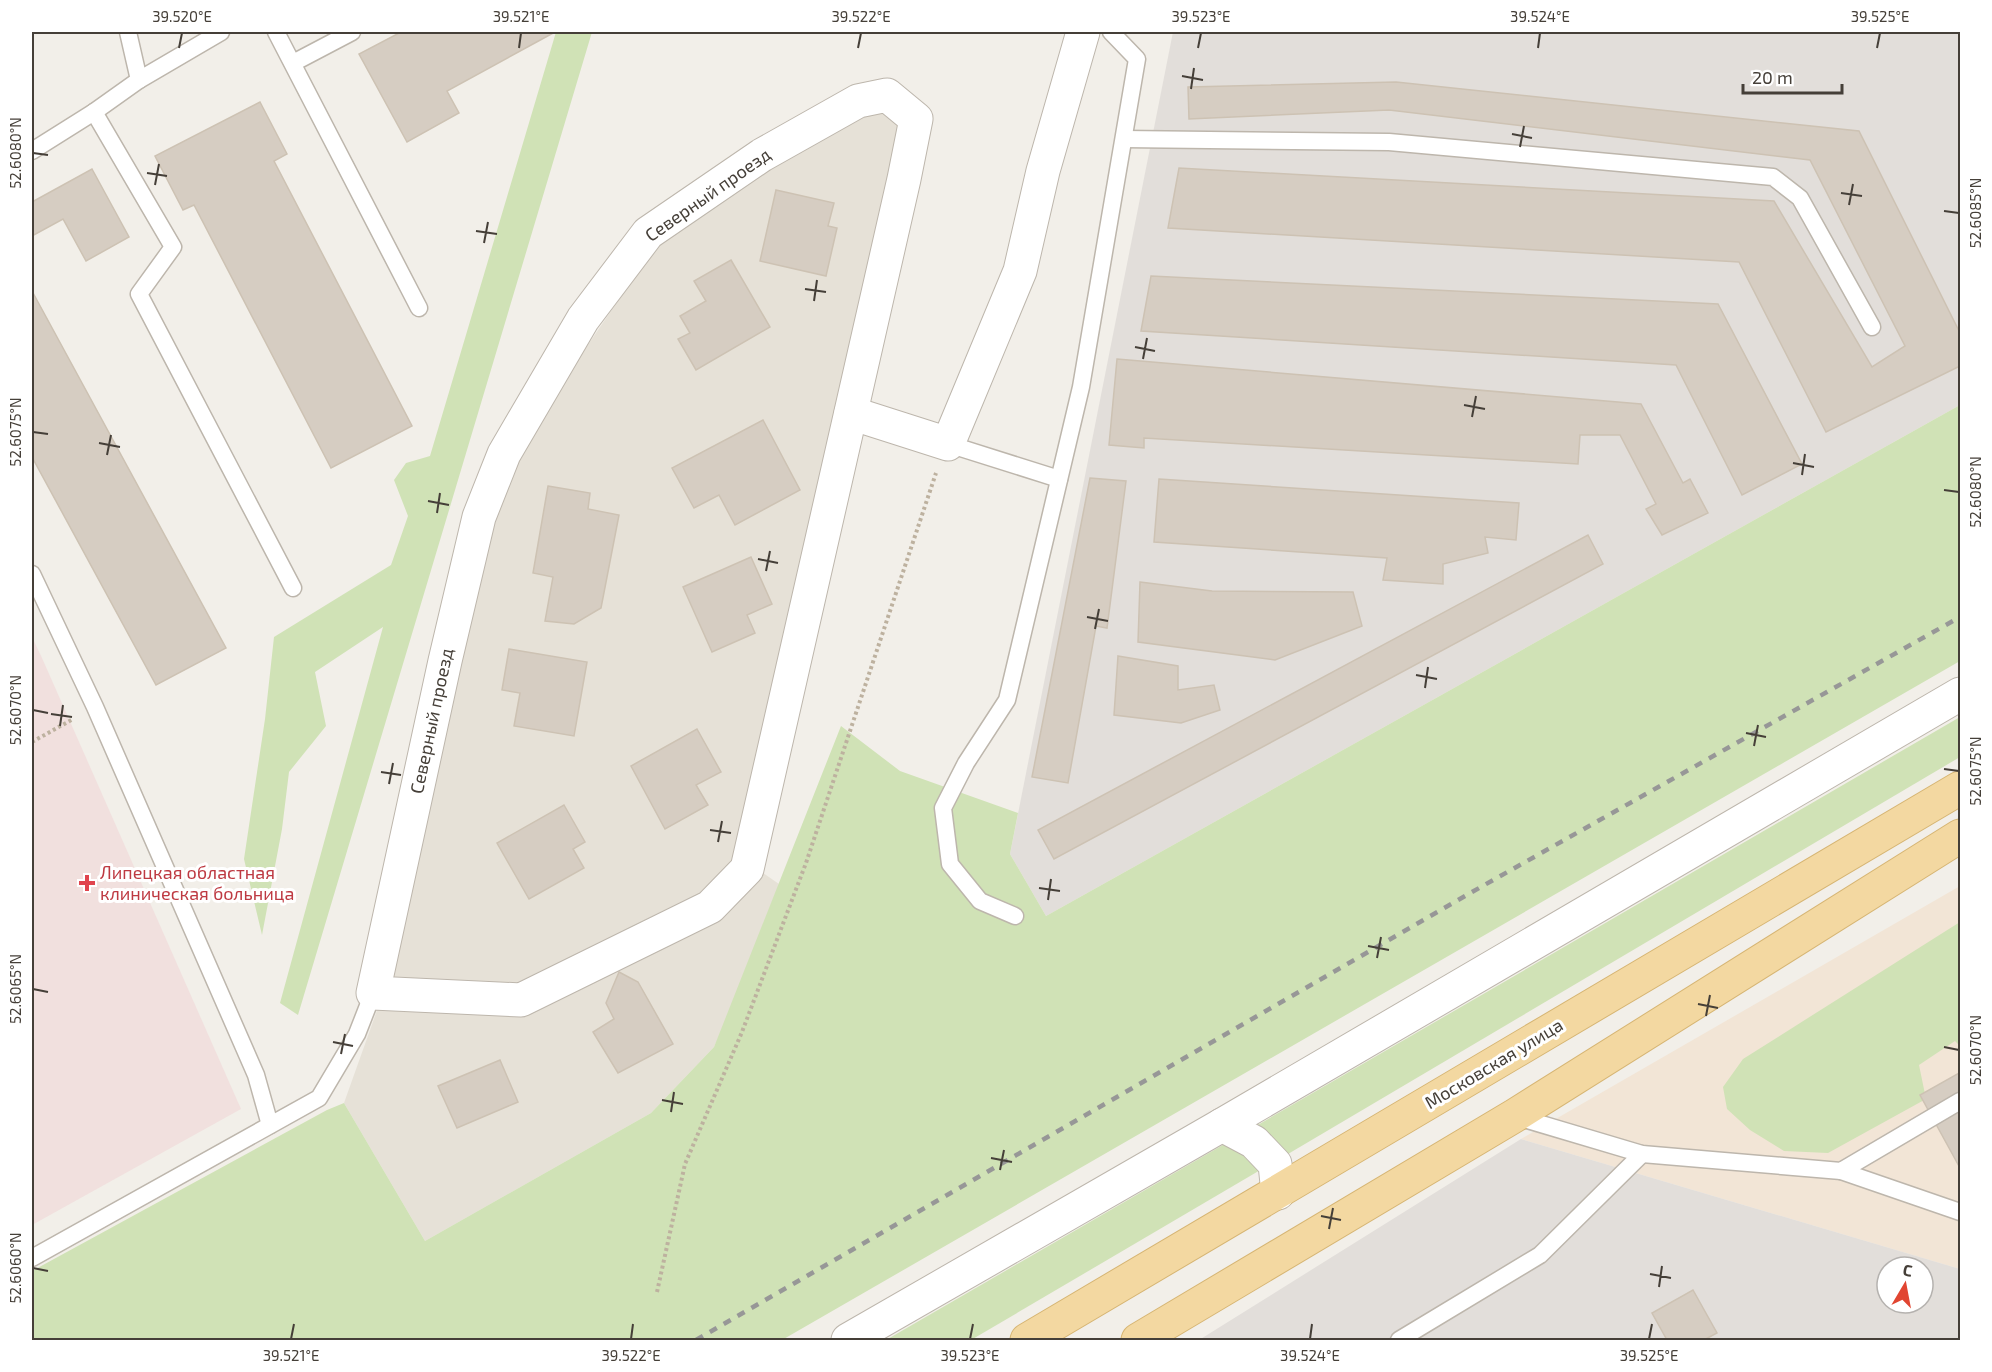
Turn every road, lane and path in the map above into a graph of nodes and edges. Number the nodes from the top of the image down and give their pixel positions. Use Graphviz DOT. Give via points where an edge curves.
graph roads {
  1 [pos="129,32"];
  2 [pos="221,32"];
  3 [pos="276,32"];
  4 [pos="352,32"];
  5 [pos="1083,32"];
  6 [pos="1111,32"];
  7 [pos="293,63"];
  8 [pos="139,80"];
  9 [pos="94,112"];
  10 [pos="1124,139"];
  11 [pos="32,151"];
  12 [pos="419,308"];
  13 [pos="1872,327"];
  14 [pos="851,413"];
  15 [pos="948,444"];
  16 [pos="1059,479"];
  17 [pos="32,574"];
  18 [pos="293,588"];
  19 [pos="37,599"];
  20 [pos="1960,694"];
  21 [pos="94,707"];
  22 [pos="32,742"];
  23 [pos="1960,788"];
  24 [pos="1960,836"];
  25 [pos="1015,916"];
  26 [pos="373,993"];
  27 [pos="1960,1101"];
  28 [pos="1514,1116"];
  29 [pos="270,1125"];
  30 [pos="1222,1125"];
  31 [pos="1642,1154"];
  32 [pos="1841,1171"];
  33 [pos="1278,1193"];
  34 [pos="1960,1212"];
  35 [pos="32,1258"];
  36 [pos="657,1292"];
  37 [pos="848,1341"];
  38 [pos="1028,1341"];
  39 [pos="1138,1341"];
  40 [pos="1399,1341"];
  1 -- 8 [label="lane"];
  2 -- 8 [label="lane"];
  3 -- 7 [label="lane"];
  4 -- 7 [label="lane"];
  5 -- 15 [label="street" via="1043,171 1020,271"];
  6 -- 10 [label="lane" via="1137,59"];
  7 -- 12 [label="lane"];
  8 -- 9 [label="lane"];
  9 -- 11 [label="lane"];
  9 -- 18 [label="lane" via="173,247 139,294"];
  10 -- 13 [label="lane" via="1389,142 1773,177 1800,198"];
  10 -- 16 [label="lane" via="1081,387"];
  14 -- 15 [label="street"];
  14 -- 26 [label="street, Северный проезд" via="747,869 710,907 521,1000"];
  14 -- 26 [label="street, Северный проезд" via="915,119 887,95 858,101 762,155 648,233 583,319 504,454 479,517"];
  15 -- 16 [label="lane"];
  15 -- 36 [label="path" via="806,863 742,1032 685,1164"];
  16 -- 25 [label="lane" via="1006,700 943,808 950,864 980,901"];
  17 -- 19 [label="lane"];
  19 -- 21 [label="lane"];
  20 -- 30 [label="street"];
  21 -- 22 [label="path"];
  21 -- 29 [label="lane" via="256,1075"];
  23 -- 33 [label="main road, Московская улица"];
  24 -- 28 [label="main road"];
  26 -- 29 [label="lane" via="357,1034 319,1098"];
  27 -- 32 [label="lane"];
  28 -- 31 [label="lane"];
  28 -- 39 [label="main road"];
  29 -- 35 [label="lane"];
  30 -- 33 [label="street" via="1254,1142 1275,1164"];
  30 -- 37 [label="street"];
  31 -- 32 [label="lane"];
  31 -- 40 [label="lane" via="1540,1255"];
  32 -- 34 [label="lane"];
  33 -- 38 [label="main road, Московская улица"];
}
